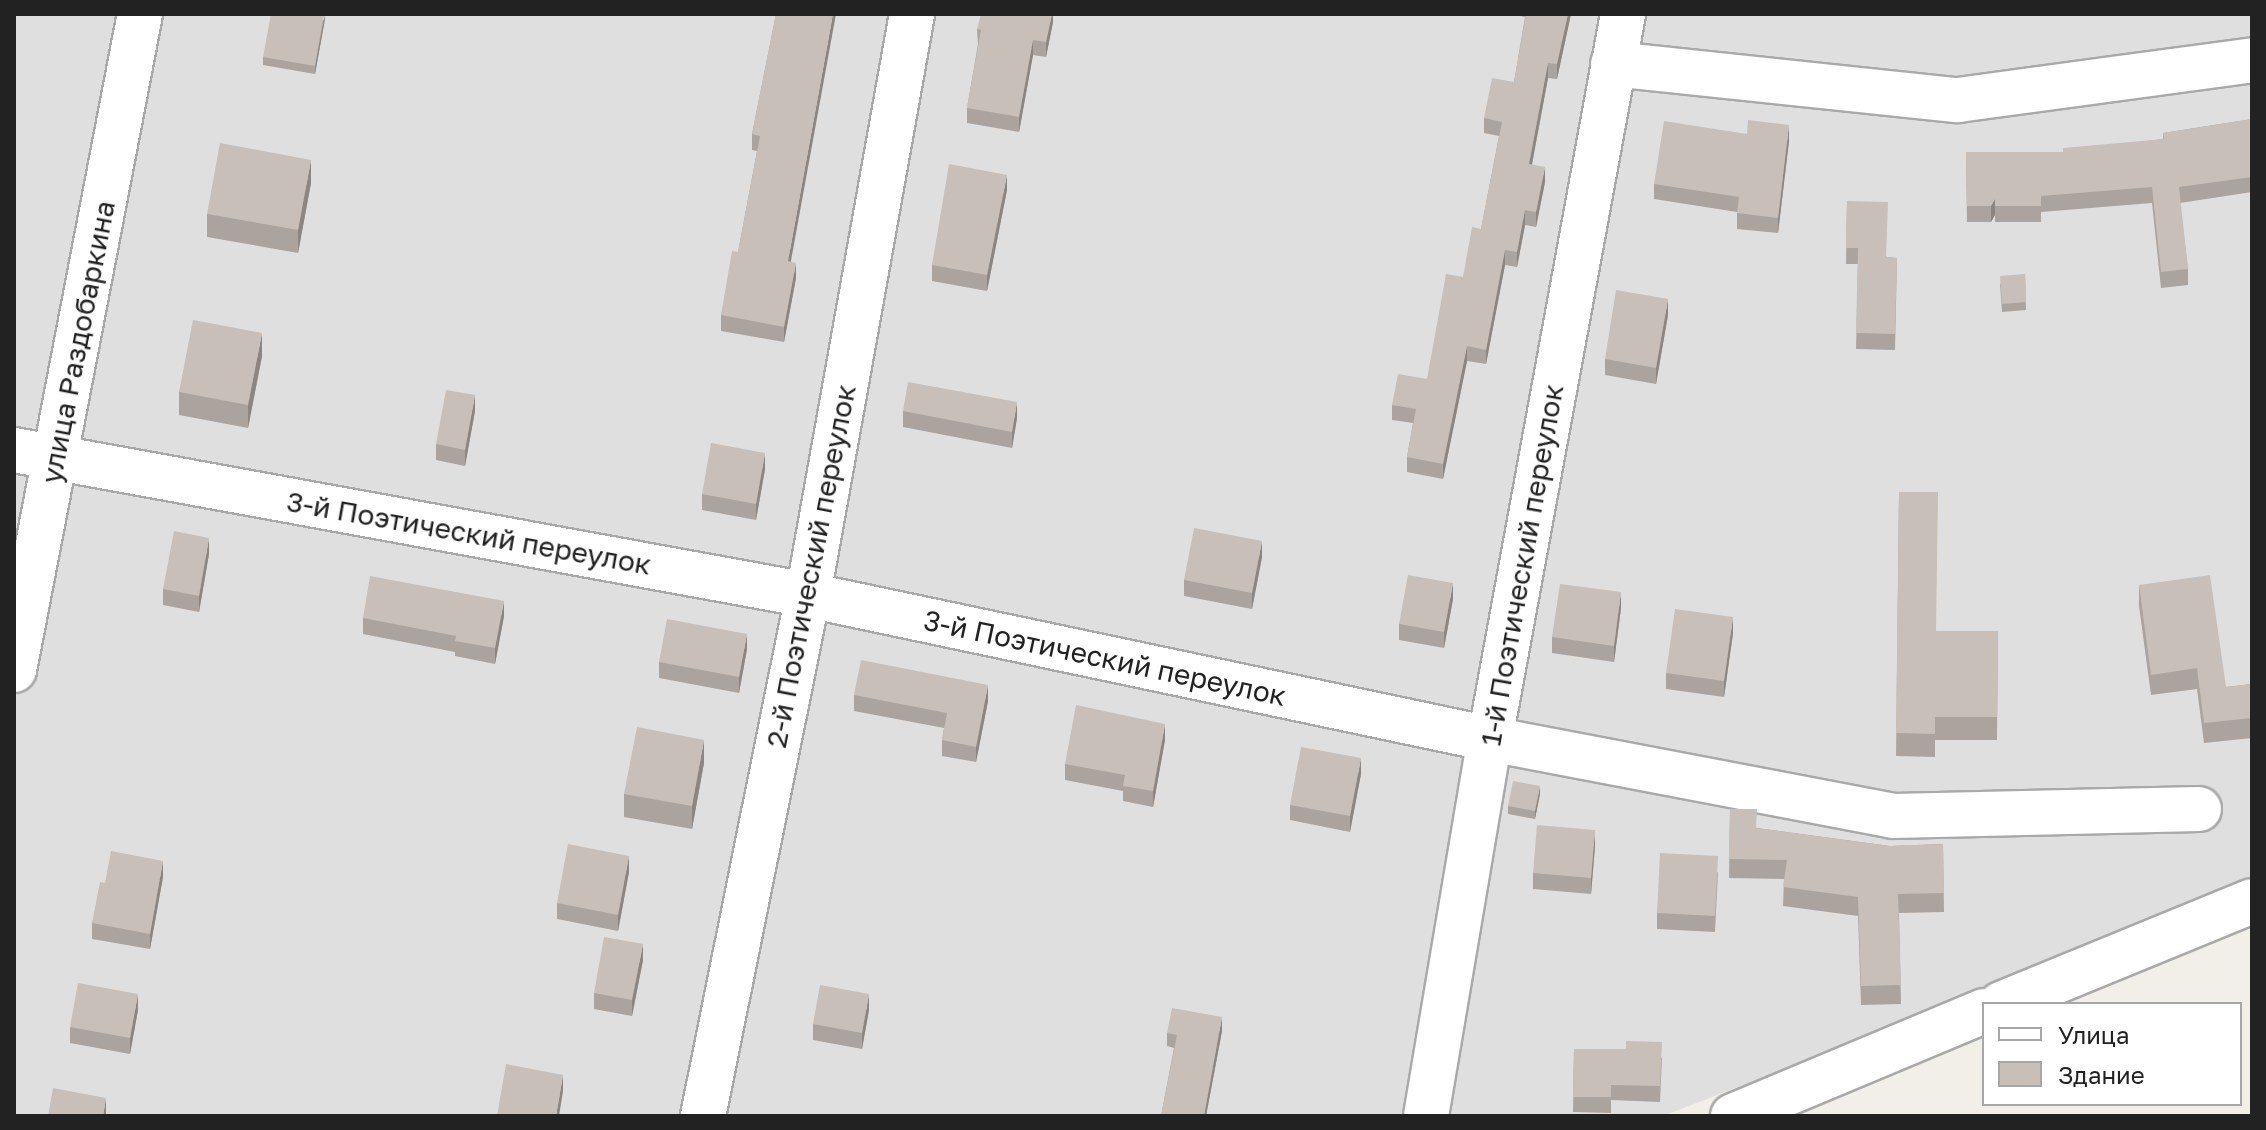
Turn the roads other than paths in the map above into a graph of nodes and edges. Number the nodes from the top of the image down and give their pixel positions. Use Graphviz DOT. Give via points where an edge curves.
graph roads {
  1 [pos="140,14"];
  2 [pos="912,14"];
  3 [pos="1623,14"];
  4 [pos="2252,60"];
  5 [pos="1613,64"];
  6 [pos="14,450"];
  7 [pos="56,458"];
  8 [pos="808,595"];
  9 [pos="14,670"];
  10 [pos="1490,739"];
  11 [pos="2199,809"];
  12 [pos="2252,901"];
  13 [pos="2006,1002"];
  14 [pos="1982,1012"];
  15 [pos="703,1116"];
  16 [pos="1426,1116"];
  17 [pos="1733,1116"];
  1 -- 7 [label="street, улица Раздобаркина"];
  2 -- 8 [label="street, 2-й Поэтический переулок"];
  3 -- 5 [label="street, 1-й Поэтический переулок"];
  4 -- 5 [label="street" via="1958,100"];
  5 -- 10 [label="street, 1-й Поэтический переулок"];
  6 -- 7 [label="street, 3-й Поэтический переулок"];
  7 -- 8 [label="street, 3-й Поэтический переулок"];
  7 -- 9 [label="street, улица Раздобаркина"];
  8 -- 10 [label="street, 3-й Поэтический переулок"];
  8 -- 15 [label="street, 2-й Поэтический переулок"];
  10 -- 11 [label="street, 3-й Поэтический переулок" via="1893,816"];
  10 -- 16 [label="street, 1-й Поэтический переулок"];
  12 -- 13 [label="street"];
  14 -- 17 [label="street"];
}
